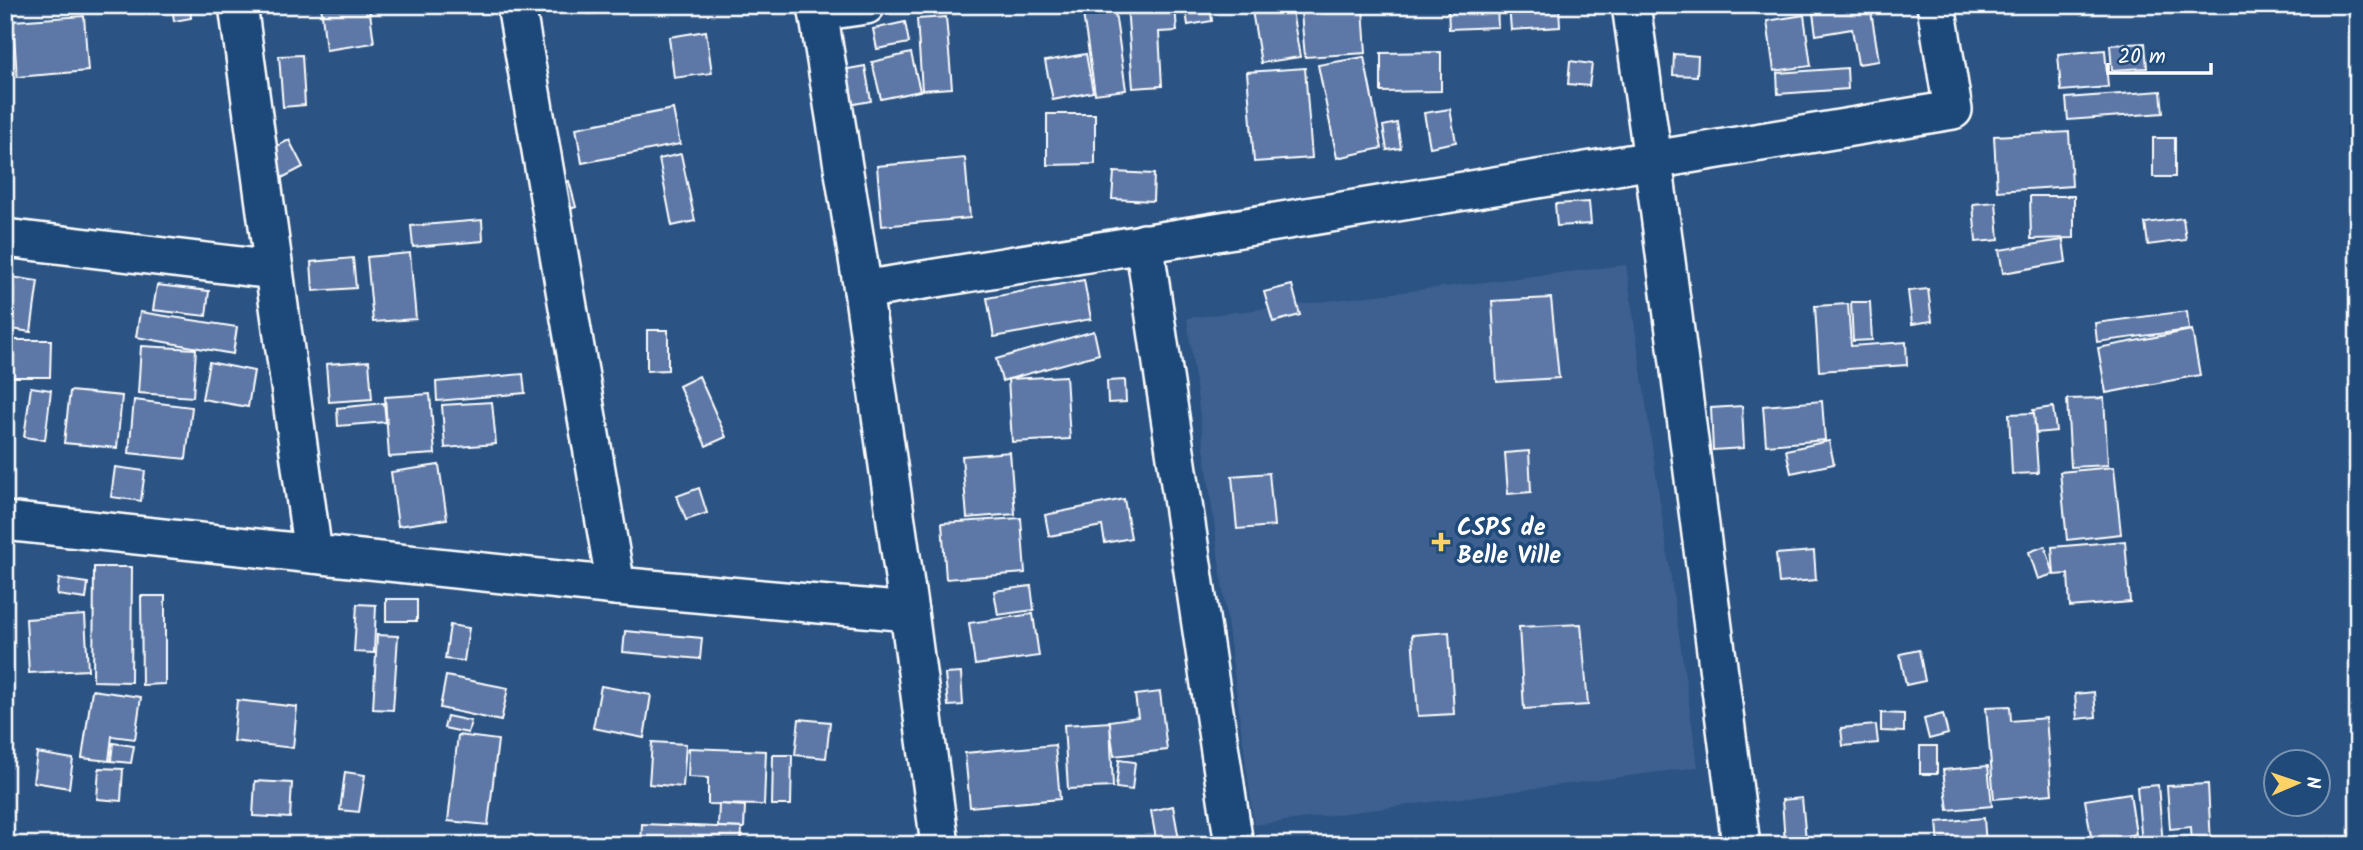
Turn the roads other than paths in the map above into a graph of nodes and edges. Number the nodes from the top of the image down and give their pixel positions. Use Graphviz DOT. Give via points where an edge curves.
graph roads {
  1 [pos="238,5"];
  2 [pos="516,5"];
  3 [pos="866,5"];
  4 [pos="1630,5"];
  5 [pos="1936,5"];
  6 [pos="818,9"];
  7 [pos="1653,160"];
  8 [pos="5,238"];
  9 [pos="1144,243"];
  10 [pos="274,270"];
  11 [pos="863,290"];
  12 [pos="5,521"];
  13 [pos="313,554"];
  14 [pos="616,586"];
  15 [pos="909,612"];
  16 [pos="940,845"];
  17 [pos="1234,845"];
  18 [pos="1741,845"];
  1 -- 10 [label="street"];
  2 -- 14 [label="street"];
  3 -- 6 [label="street"];
  4 -- 7 [label="street"];
  5 -- 7 [label="street" via="1953,110"];
  6 -- 11 [label="street"];
  7 -- 9 [label="street"];
  7 -- 18 [label="street"];
  8 -- 10 [label="street"];
  9 -- 11 [label="street"];
  9 -- 17 [label="street"];
  10 -- 13 [label="street"];
  11 -- 15 [label="street"];
  12 -- 13 [label="street"];
  13 -- 14 [label="street"];
  14 -- 15 [label="street"];
  15 -- 16 [label="street"];
}
